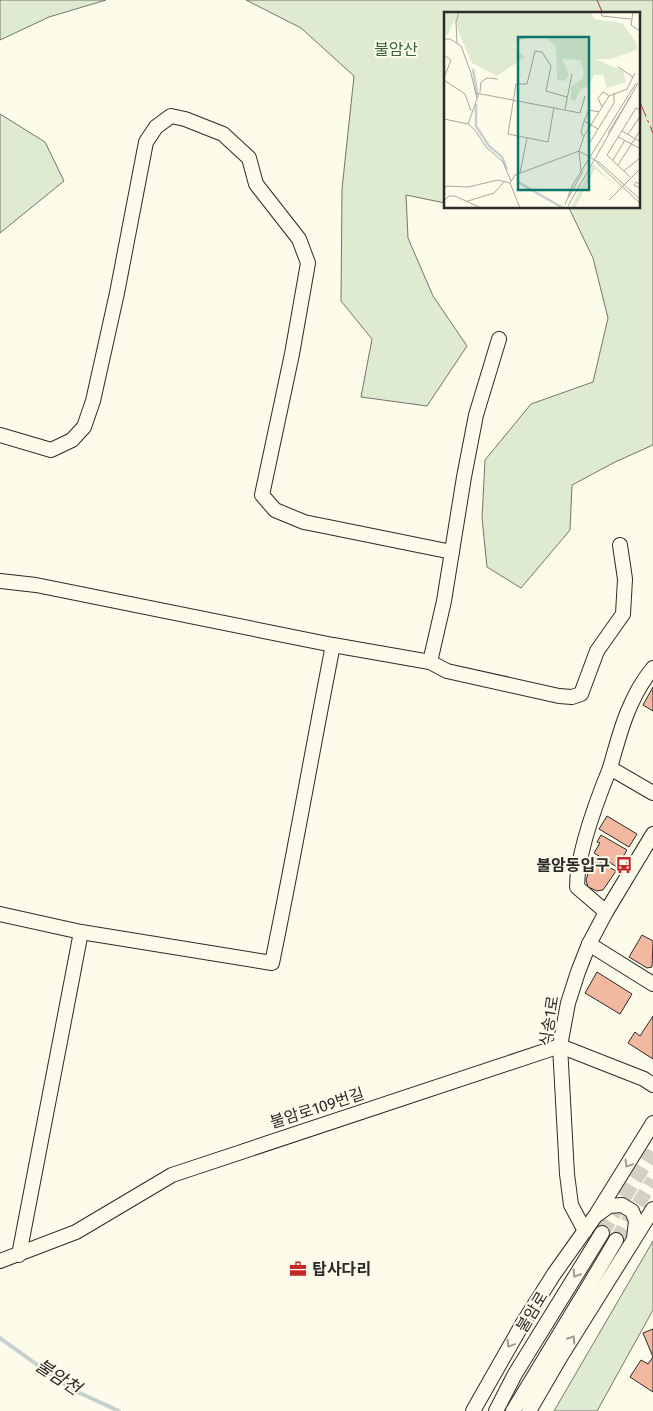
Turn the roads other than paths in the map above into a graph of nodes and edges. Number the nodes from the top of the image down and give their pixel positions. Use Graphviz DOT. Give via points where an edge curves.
graph roads {
  1 [pos="498,339"];
  2 [pos="0,435"];
  3 [pos="620,545"];
  4 [pos="452,552"];
  5 [pos="0,581"];
  6 [pos="333,645"];
  7 [pos="430,662"];
  8 [pos="653,668"];
  9 [pos="610,768"];
  10 [pos="653,793"];
  11 [pos="653,834"];
  12 [pos="606,912"];
  13 [pos="0,914"];
  14 [pos="81,932"];
  15 [pos="589,944"];
  16 [pos="653,984"];
  17 [pos="560,1046"];
  18 [pos="653,1086"];
  19 [pos="653,1123"];
  20 [pos="653,1210"];
  21 [pos="596,1216"];
  22 [pos="585,1231"];
  23 [pos="602,1233"];
  24 [pos="634,1239"];
  25 [pos="616,1240"];
  26 [pos="18,1255"];
  27 [pos="0,1261"];
  28 [pos="472,1411"];
  29 [pos="496,1411"];
  30 [pos="513,1411"];
  31 [pos="529,1411"];
  1 -- 4 [label="street" via="476,415"];
  2 -- 4 [label="street" via="51,450 72,440 84,427 117,293 146,142 156,126 172,116 185,119 223,134 249,158 256,184 299,240 308,263 262,495 275,510 304,522"];
  3 -- 7 [label="street" via="626,579 623,614 597,651 581,694 560,696 447,671"];
  4 -- 7 [label="street"];
  5 -- 6 [label="street" via="36,585"];
  6 -- 7 [label="street"];
  6 -- 14 [label="street" via="272,963"];
  8 -- 9 [label="street" via="635,693 624,718"];
  9 -- 10 [label="street"];
  9 -- 12 [label="street" via="577,873 577,887"];
  11 -- 12 [label="street, 식송1로"];
  12 -- 15 [label="street, 식송1로"];
  13 -- 14 [label="street"];
  14 -- 26 [label="street"];
  15 -- 16 [label="street"];
  15 -- 17 [label="street, 식송1로" via="568,1003"];
  17 -- 18 [label="street" via="644,1079"];
  17 -- 22 [label="street, 식송1로" via="571,1205"];
  17 -- 26 [label="street, 불암로109번길" via="172,1175 76,1232"];
  19 -- 21 [label="street, one-way"];
  20 -- 24 [label="street"];
  21 -- 22 [label="street"];
  21 -- 24 [label="street" via="610,1206 622,1205 632,1211 636,1221"];
  22 -- 28 [label="street, one-way" via="523,1323"];
  23 -- 29 [label="street, 불암로, one-way" via="515,1374"];
  31 -- 24 [label="street, one-way"];
  25 -- 30 [label="street"];
  26 -- 27 [label="street, 불암로109번길"];
}
